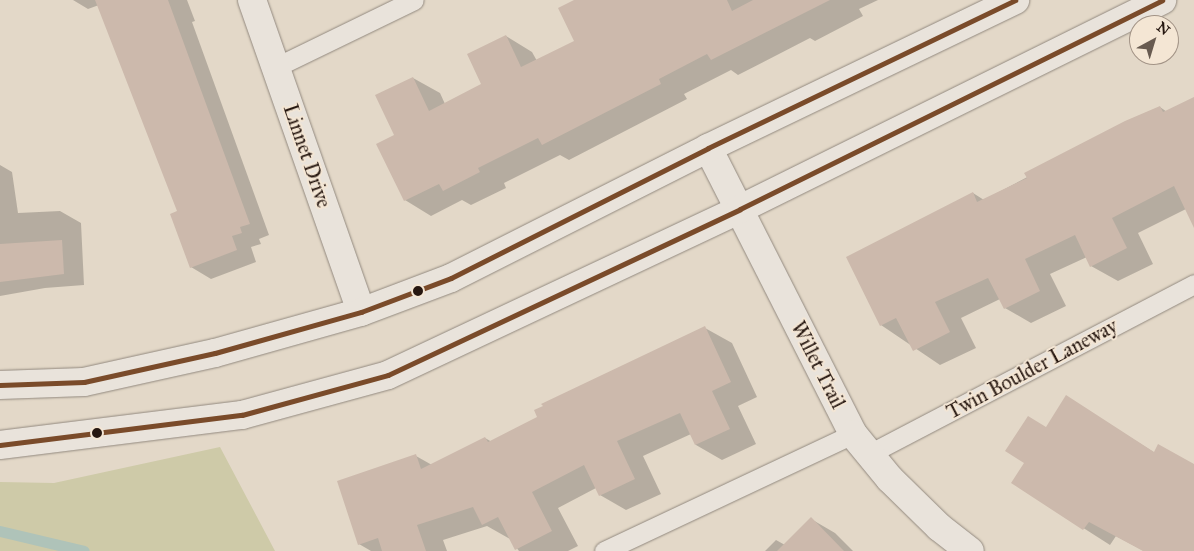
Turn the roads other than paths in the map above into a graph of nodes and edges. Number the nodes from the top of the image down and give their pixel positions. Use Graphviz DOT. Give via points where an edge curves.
graph roads {
  1 [pos="252,0"];
  2 [pos="414,0"];
  3 [pos="1015,0"];
  4 [pos="1162,0"];
  5 [pos="276,67"];
  6 [pos="708,148"];
  7 [pos="740,209"];
  8 [pos="1194,284"];
  9 [pos="362,312"];
  10 [pos="0,385"];
  11 [pos="0,444"];
  12 [pos="861,444"];
  13 [pos="604,551"];
  14 [pos="970,551"];
  1 -- 5 [label="main road, Linnet Drive"];
  2 -- 5 [label="lane"];
  3 -- 6 [label="main road"];
  4 -- 7 [label="main road"];
  5 -- 9 [label="main road, Linnet Drive"];
  6 -- 7 [label="main road, Willet Trail"];
  6 -- 9 [label="main road" via="451,278"];
  7 -- 11 [label="main road" via="388,375 242,415 98,435"];
  7 -- 12 [label="main road, Willet Trail"];
  8 -- 12 [label="lane, Twin Boulder Laneway"];
  9 -- 10 [label="main road" via="215,353 84,382"];
  12 -- 13 [label="lane, Twin Boulder Laneway"];
  12 -- 14 [label="main road, Willet Trail" via="939,527"];
}
